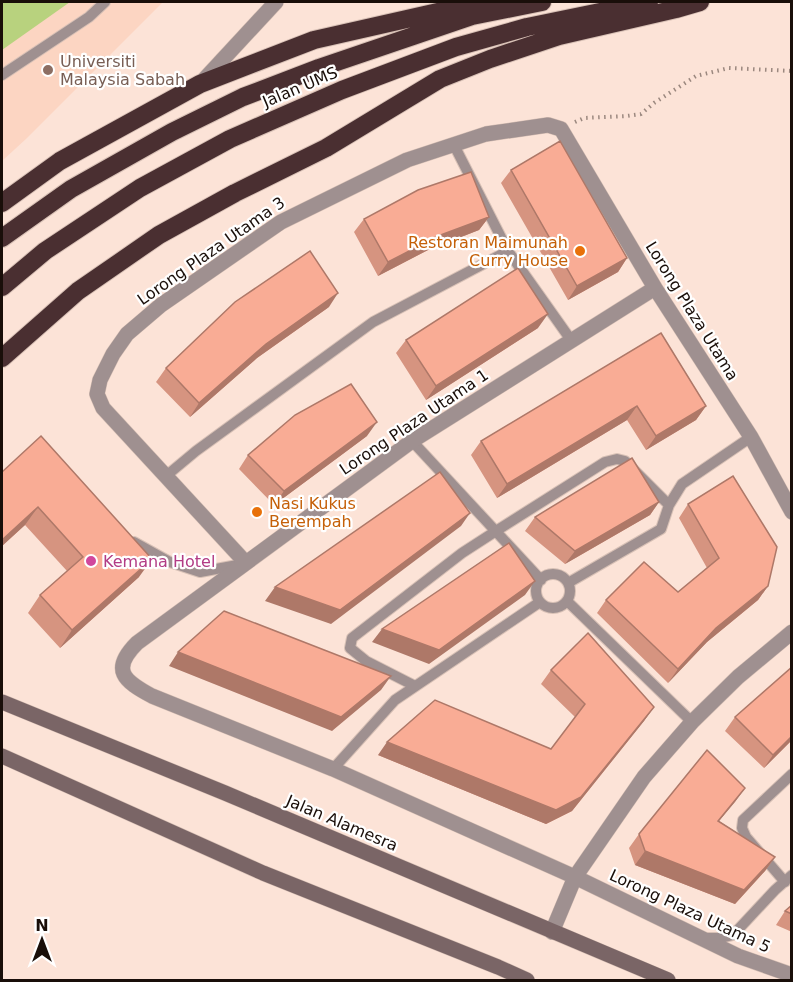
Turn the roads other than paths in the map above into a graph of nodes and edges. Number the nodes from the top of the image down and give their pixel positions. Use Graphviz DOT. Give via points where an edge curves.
graph roads {
  1 [pos="105,2"];
  2 [pos="276,2"];
  3 [pos="484,2"];
  4 [pos="542,2"];
  5 [pos="649,2"];
  6 [pos="700,2"];
  7 [pos="2,75"];
  8 [pos="200,84"];
  9 [pos="561,129"];
  10 [pos="454,145"];
  11 [pos="2,203"];
  12 [pos="2,238"];
  13 [pos="508,251"];
  14 [pos="2,286"];
  15 [pos="655,288"];
  16 [pos="571,340"];
  17 [pos="2,358"];
  18 [pos="751,437"];
  19 [pos="412,441"];
  20 [pos="166,476"];
  21 [pos="669,505"];
  22 [pos="792,512"];
  23 [pos="496,531"];
  24 [pos="134,542"];
  25 [pos="246,563"];
  26 [pos="541,580"];
  27 [pos="568,583"];
  28 [pos="567,601"];
  29 [pos="540,602"];
  30 [pos="792,632"];
  31 [pos="122,667"];
  32 [pos="416,686"];
  33 [pos="2,702"];
  34 [pos="692,722"];
  35 [pos="2,756"];
  36 [pos="333,769"];
  37 [pos="792,774"];
  38 [pos="575,877"];
  39 [pos="788,878"];
  40 [pos="552,932"];
  41 [pos="702,938"];
  42 [pos="792,975"];
  43 [pos="527,981"];
  44 [pos="668,981"];
  1 -- 7 [label="lane"];
  2 -- 8 [label="street"];
  3 -- 8 [label="highway" via="314,40"];
  4 -- 12 [label="highway, Jalan UMS" via="472,16 243,97 71,189"];
  5 -- 14 [label="highway, Jalan UMS" via="526,27 456,47 240,134 140,188 45,251"];
  6 -- 17 [label="highway" via="559,36 440,79 326,148 159,235 78,291"];
  8 -- 11 [label="highway" via="60,161"];
  9 -- 10 [label="street, Lorong Plaza Utama 3" via="548,125 486,134"];
  9 -- 15 [label="street, Lorong Plaza Utama"];
  10 -- 13 [label="lane"];
  10 -- 20 [label="street, Lorong Plaza Utama 3" via="407,160 281,222 161,305 127,334 112,354 97,394 103,408"];
  13 -- 16 [label="lane"];
  13 -- 20 [label="lane" via="373,322"];
  15 -- 16 [label="street, Lorong Plaza Utama 1"];
  15 -- 18 [label="street, Lorong Plaza Utama"];
  16 -- 19 [label="street, Lorong Plaza Utama 1"];
  18 -- 21 [label="lane" via="682,484"];
  18 -- 22 [label="street, Lorong Plaza Utama"];
  19 -- 23 [label="lane"];
  19 -- 25 [label="street, Lorong Plaza Utama 1"];
  20 -- 25 [label="street, Lorong Plaza Utama 3"];
  21 -- 23 [label="lane" via="625,461 617,459 605,462"];
  21 -- 27 [label="lane" via="661,529"];
  23 -- 26 [label="lane"];
  23 -- 32 [label="lane" via="351,638 350,648 366,661"];
  24 -- 25 [label="lane" via="170,562 200,572"];
  25 -- 31 [label="street, Lorong Plaza Utama 1" via="137,644"];
  26 -- 27 [label="lane" via="555,574"];
  26 -- 29 [label="lane" via="536,588"];
  27 -- 28 [label="lane" via="571,592"];
  28 -- 29 [label="lane" via="557,608"];
  28 -- 34 [label="lane"];
  29 -- 32 [label="lane"];
  30 -- 34 [label="street"];
  31 -- 36 [label="street, Lorong Plaza Utama 5" via="130,683 152,696"];
  32 -- 36 [label="lane" via="393,702"];
  33 -- 40 [label="street, Jalan Alamesra"];
  34 -- 38 [label="street" via="644,777"];
  35 -- 43 [label="street" via="263,873"];
  36 -- 38 [label="street, Lorong Plaza Utama 5"];
  37 -- 39 [label="lane" via="747,815 742,828 746,837"];
  38 -- 40 [label="street"];
  38 -- 41 [label="street, Lorong Plaza Utama 5"];
  39 -- 41 [label="lane" via="733,935"];
  40 -- 44 [label="street, Jalan Alamesra"];
  41 -- 42 [label="street, Lorong Plaza Utama 5"];
}
